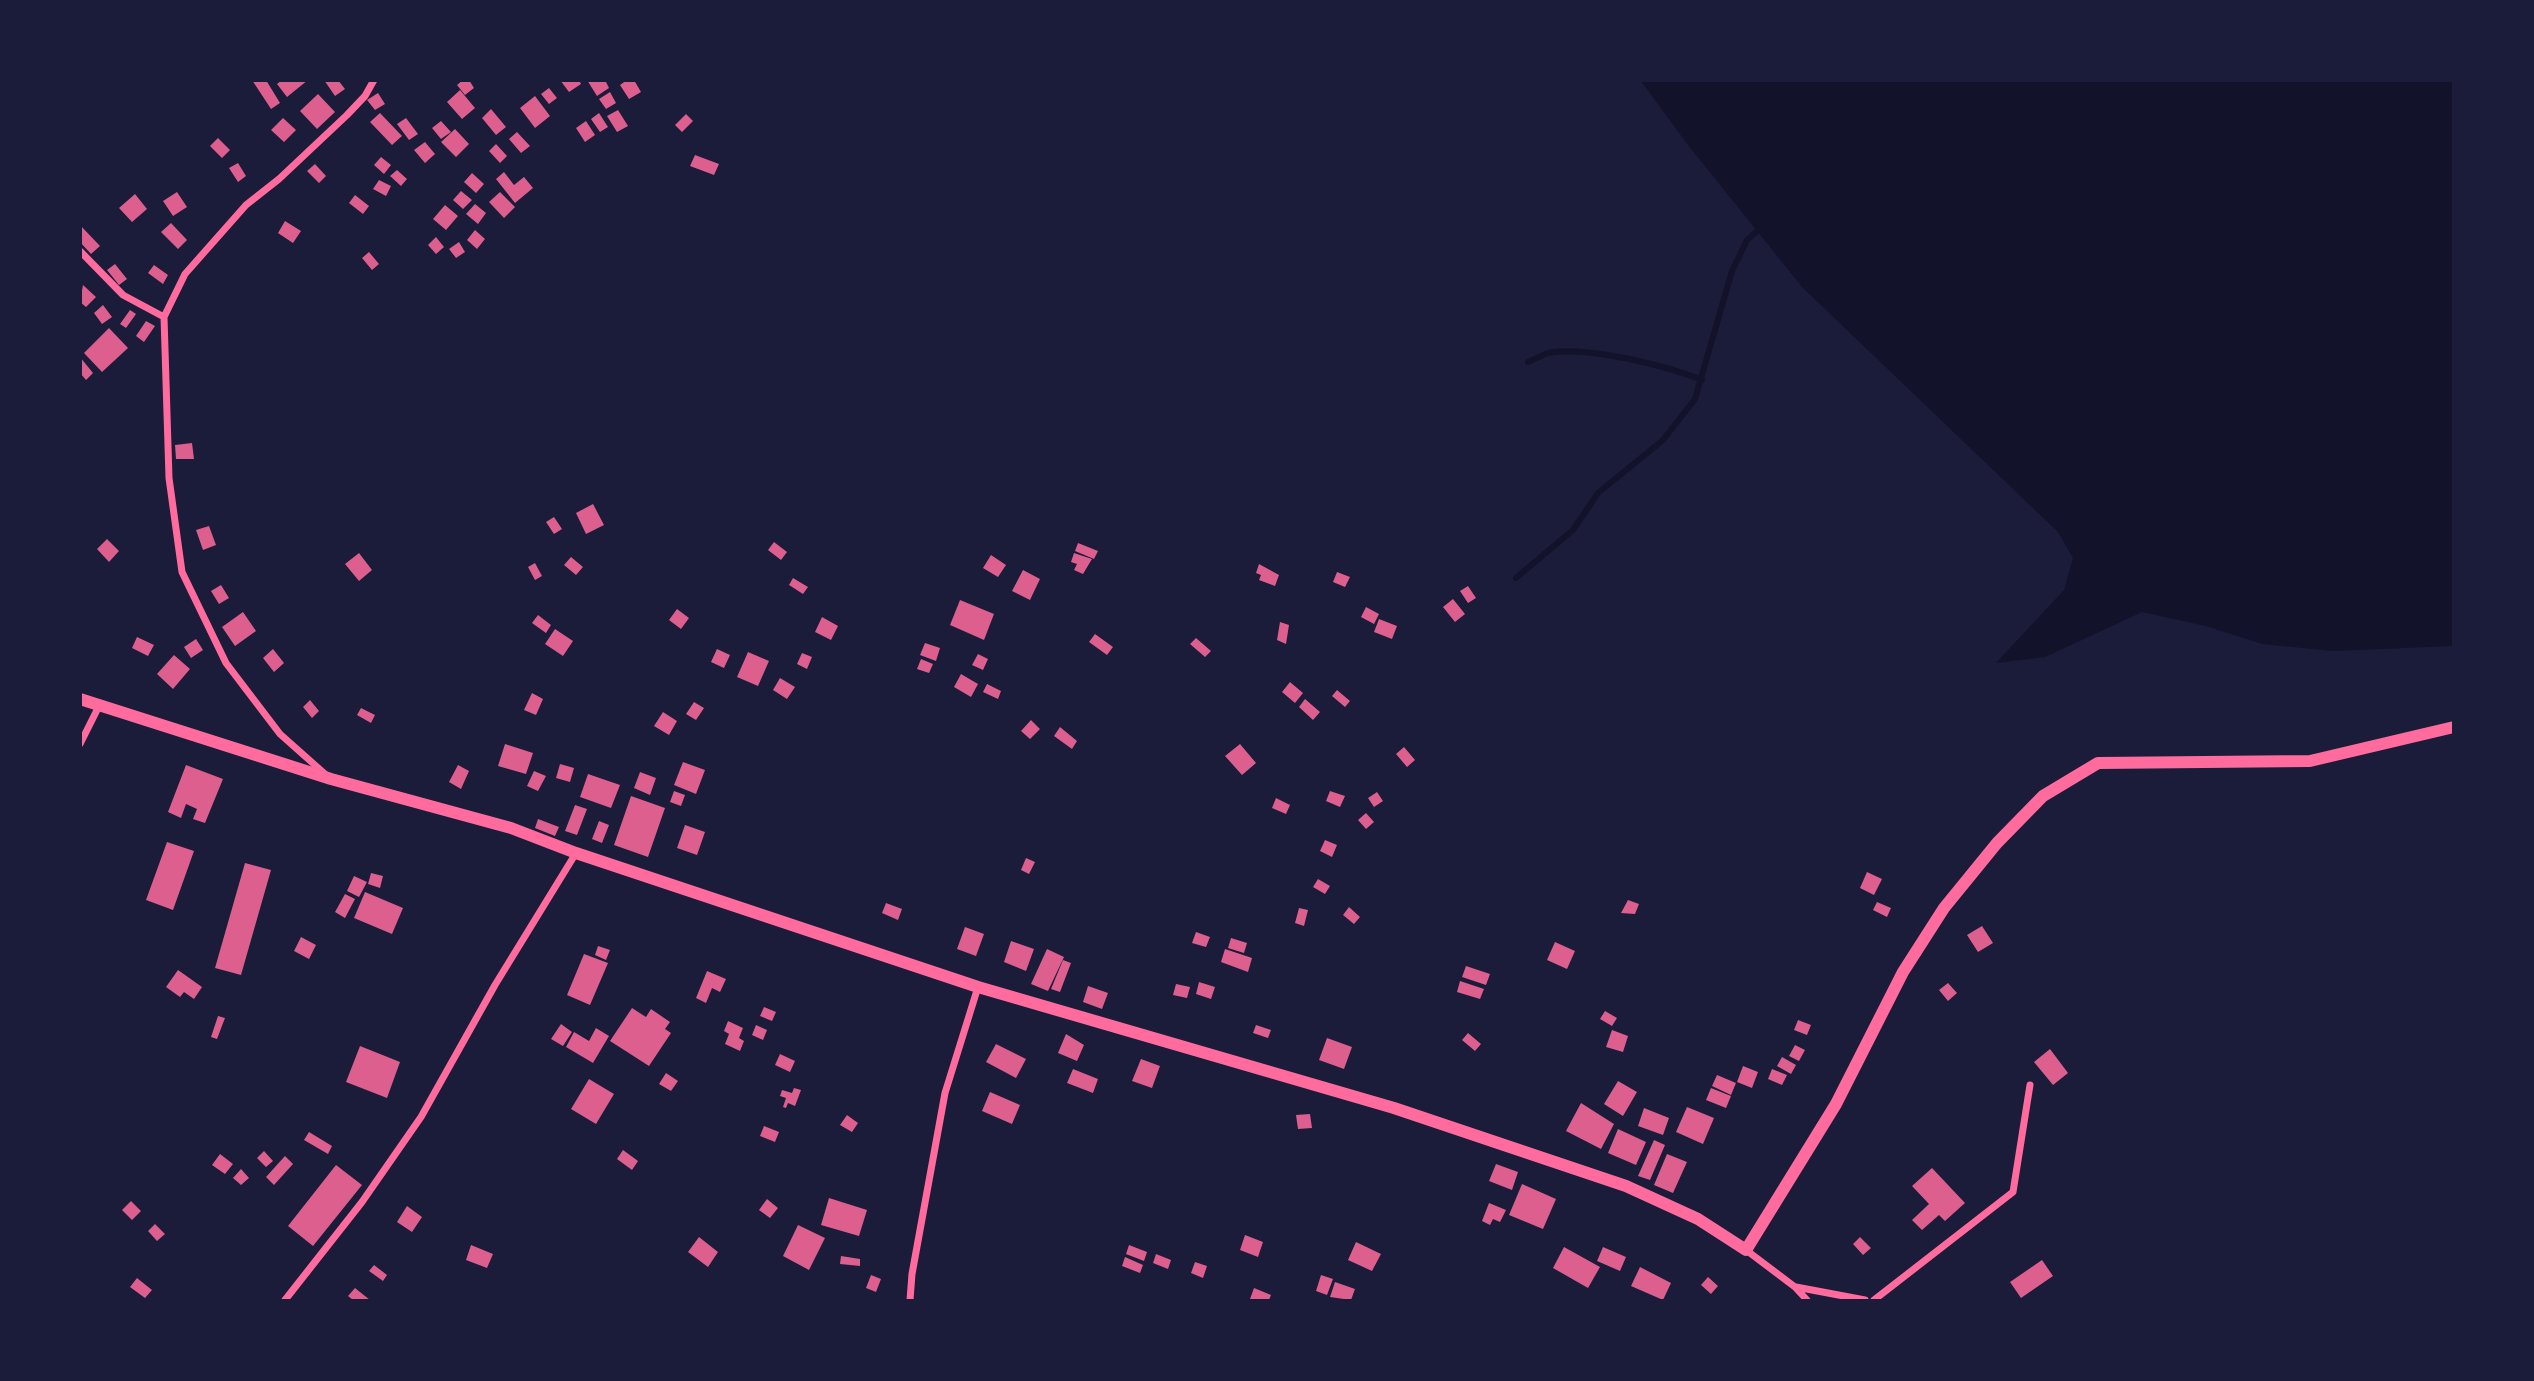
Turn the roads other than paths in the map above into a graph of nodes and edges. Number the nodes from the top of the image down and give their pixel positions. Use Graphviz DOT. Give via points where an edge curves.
graph roads {
  1 [pos="374,80"];
  2 [pos="80,251"];
  3 [pos="164,317"];
  4 [pos="80,699"];
  5 [pos="99,706"];
  6 [pos="2454,727"];
  7 [pos="80,744"];
  8 [pos="331,779"];
  9 [pos="576,853"];
  10 [pos="978,987"];
  11 [pos="2030,1085"];
  12 [pos="1746,1250"];
  13 [pos="1795,1287"];
  14 [pos="285,1300"];
  15 [pos="910,1300"];
  16 [pos="1807,1300"];
  17 [pos="1865,1300"];
  18 [pos="1874,1300"];
  1 -- 3 [label="street" via="347,115 246,205 186,274"];
  2 -- 3 [label="street" via="123,295"];
  3 -- 8 [label="street" via="169,478 182,572 226,663 280,734"];
  4 -- 5 [label="street"];
  5 -- 7 [label="street"];
  5 -- 8 [label="street"];
  6 -- 12 [label="street" via="2310,761 2098,763 2043,796 1997,843 1937,919 1903,972 1836,1104"];
  8 -- 9 [label="street" via="511,828"];
  9 -- 10 [label="street"];
  9 -- 14 [label="street" via="421,1117"];
  10 -- 12 [label="street" via="1394,1108 1626,1186 1698,1219"];
  10 -- 15 [label="street" via="945,1093"];
  11 -- 18 [label="street" via="2013,1192"];
  12 -- 13 [label="street"];
  13 -- 16 [label="street"];
  13 -- 17 [label="street"];
}
